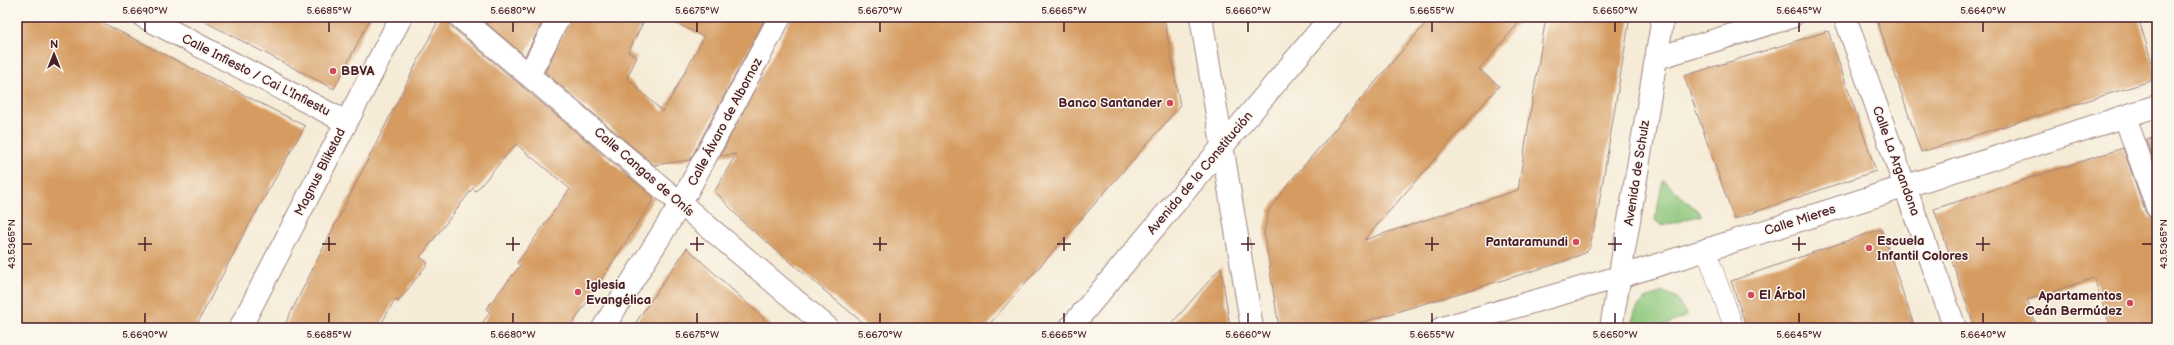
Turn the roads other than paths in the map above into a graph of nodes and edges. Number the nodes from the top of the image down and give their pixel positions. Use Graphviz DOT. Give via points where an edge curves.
graph roads {
  1 [pos="144,17"];
  2 [pos="401,17"];
  3 [pos="460,17"];
  4 [pos="559,17"];
  5 [pos="780,17"];
  6 [pos="1201,17"];
  7 [pos="1331,17"];
  8 [pos="1663,17"];
  9 [pos="1791,17"];
  10 [pos="1845,17"];
  11 [pos="1657,58"];
  12 [pos="529,75"];
  13 [pos="2157,106"];
  14 [pos="2125,117"];
  15 [pos="346,122"];
  16 [pos="1223,146"];
  17 [pos="1905,186"];
  18 [pos="681,203"];
  19 [pos="2157,207"];
  20 [pos="1706,250"];
  21 [pos="1619,277"];
  22 [pos="240,328"];
  23 [pos="603,328"];
  24 [pos="828,328"];
  25 [pos="1070,328"];
  26 [pos="1252,328"];
  27 [pos="1442,328"];
  28 [pos="1611,328"];
  29 [pos="1734,328"];
  30 [pos="1955,328"];
  1 -- 15 [label="street, Calle Infiesto / Cai L'Infiestu"];
  2 -- 15 [label="street, Magnus Blikstad"];
  3 -- 12 [label="street, Calle Cangas de Onís"];
  4 -- 12 [label="street"];
  5 -- 18 [label="street, Calle Álvaro de Albornoz"];
  6 -- 16 [label="street"];
  7 -- 16 [label="street, Avenida de la Constitución"];
  8 -- 11 [label="street, Avenida de Schulz"];
  9 -- 11 [label="street"];
  10 -- 17 [label="street, Calle La Argandona"];
  11 -- 21 [label="street, Avenida de Schulz"];
  12 -- 18 [label="street, Calle Cangas de Onís"];
  13 -- 14 [label="street, Calle Mieres"];
  14 -- 17 [label="street, Calle Mieres"];
  14 -- 19 [label="street"];
  15 -- 22 [label="street, Magnus Blikstad"];
  16 -- 25 [label="street, Avenida de la Constitución"];
  16 -- 26 [label="street"];
  17 -- 20 [label="street, Calle Mieres"];
  17 -- 30 [label="street, Calle La Argandona"];
  18 -- 23 [label="street, Calle Álvaro de Albornoz"];
  18 -- 24 [label="street, Calle Cangas de Onís"];
  20 -- 21 [label="street, Calle Mieres"];
  20 -- 29 [label="street"];
  21 -- 27 [label="street, Calle Mieres"];
  21 -- 28 [label="street, Avenida de Schulz"];
}
